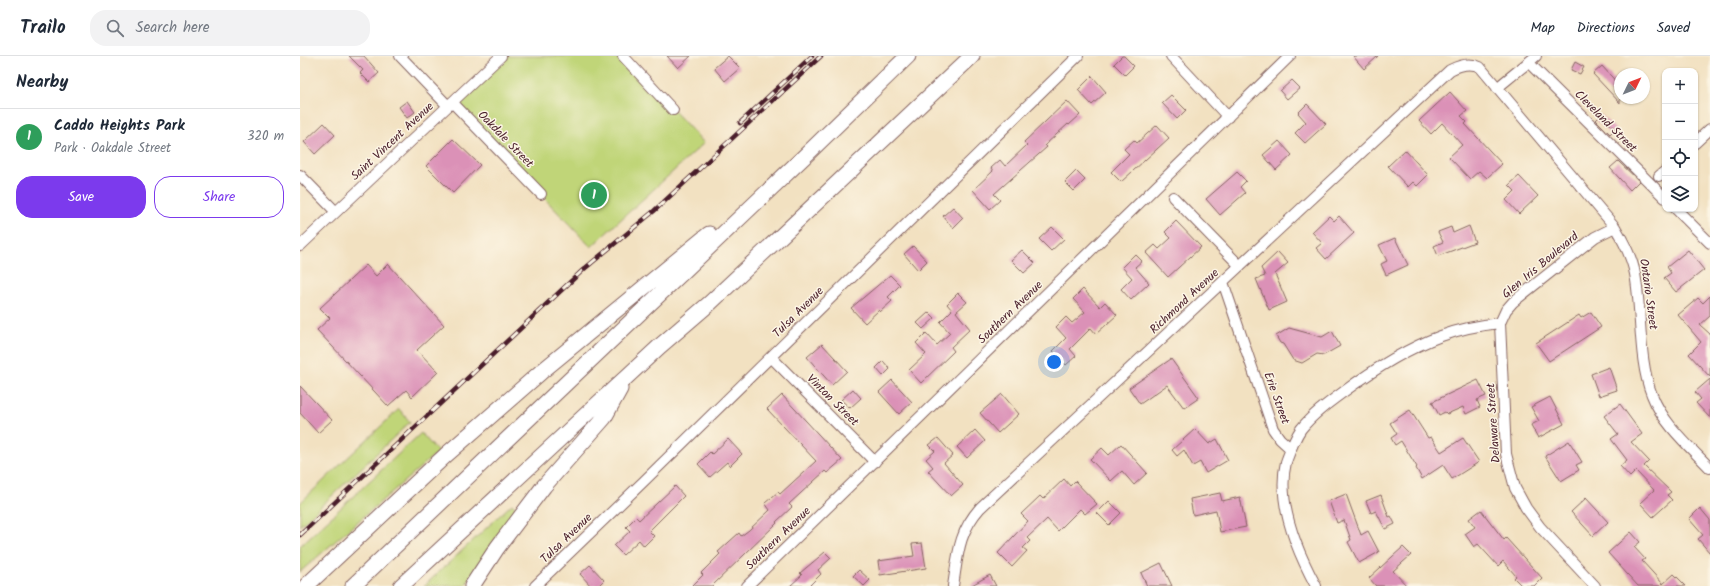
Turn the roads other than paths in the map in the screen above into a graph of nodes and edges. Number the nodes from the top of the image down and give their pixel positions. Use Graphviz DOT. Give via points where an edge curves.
graph roads {
  1 [pos="400,56"];
  2 [pos="501,56"];
  3 [pos="623,56"];
  4 [pos="908,56"];
  5 [pos="972,56"];
  6 [pos="1078,56"];
  7 [pos="1171,56"];
  8 [pos="1290,56"];
  9 [pos="1532,59"];
  10 [pos="1472,64"];
  11 [pos="1497,88"];
  12 [pos="450,104"];
  13 [pos="673,110"];
  14 [pos="1228,117"];
  15 [pos="1710,129"];
  16 [pos="1698,140"];
  17 [pos="808,153"];
  18 [pos="300,175"];
  19 [pos="541,194"];
  20 [pos="1662,195"];
  21 [pos="1173,197"];
  22 [pos="336,212"];
  23 [pos="1679,212"];
  24 [pos="1615,227"];
  25 [pos="1710,243"];
  26 [pos="300,246"];
  27 [pos="1240,266"];
  28 [pos="1223,282"];
  29 [pos="1500,323"];
  30 [pos="771,357"];
  31 [pos="627,377"];
  32 [pos="1291,449"];
  33 [pos="875,462"];
  34 [pos="1710,468"];
  35 [pos="307,585"];
  36 [pos="353,586"];
  37 [pos="401,586"];
  38 [pos="472,586"];
  39 [pos="535,586"];
  40 [pos="747,586"];
  41 [pos="953,586"];
  42 [pos="1316,586"];
  43 [pos="1595,586"];
  1 -- 12 [label="street, Oakdale Street"];
  2 -- 12 [label="street, Saint Vincent Avenue"];
  3 -- 13 [label="street"];
  4 -- 17 [label="highway"];
  5 -- 31 [label="highway"];
  6 -- 30 [label="street, Tulsa Avenue"];
  7 -- 14 [label="street"];
  8 -- 14 [label="street, Southern Avenue"];
  9 -- 11 [label="street"];
  9 -- 20 [label="street, Cleveland Street"];
  10 -- 11 [label="street, Ontario Street" via="1480,67"];
  10 -- 27 [label="street, Richmond Avenue" via="1459,65 1450,70"];
  11 -- 24 [label="street, Ontario Street"];
  12 -- 19 [label="street, Oakdale Street"];
  12 -- 22 [label="street, Saint Vincent Avenue"];
  14 -- 33 [label="street, Southern Avenue"];
  15 -- 16 [label="street"];
  17 -- 35 [label="highway" via="541,372 446,455"];
  17 -- 36 [label="highway"];
  18 -- 22 [label="street"];
  21 -- 27 [label="street"];
  22 -- 26 [label="street, Saint Vincent Avenue"];
  23 -- 25 [label="street"];
  24 -- 29 [label="street, Glen Iris Boulevard" via="1595,236 1519,298 1506,310"];
  24 -- 34 [label="street, Ontario Street" via="1629,251 1635,274 1645,368 1652,396 1671,428"];
  27 -- 28 [label="street, Richmond Avenue"];
  28 -- 32 [label="street, Erie Street" via="1273,429"];
  28 -- 41 [label="street, Richmond Avenue" via="971,518 959,546"];
  29 -- 32 [label="street" via="1468,328 1442,336 1392,358 1312,417"];
  29 -- 43 [label="street, Delaware Street" via="1506,454 1515,488 1540,527"];
  30 -- 33 [label="street, Vinton Street"];
  30 -- 39 [label="street, Tulsa Avenue"];
  31 -- 37 [label="highway"];
  31 -- 38 [label="highway" via="604,418 544,486 496,548"];
  32 -- 42 [label="street" via="1285,472 1287,510 1304,565"];
  33 -- 40 [label="street, Southern Avenue"];
}
